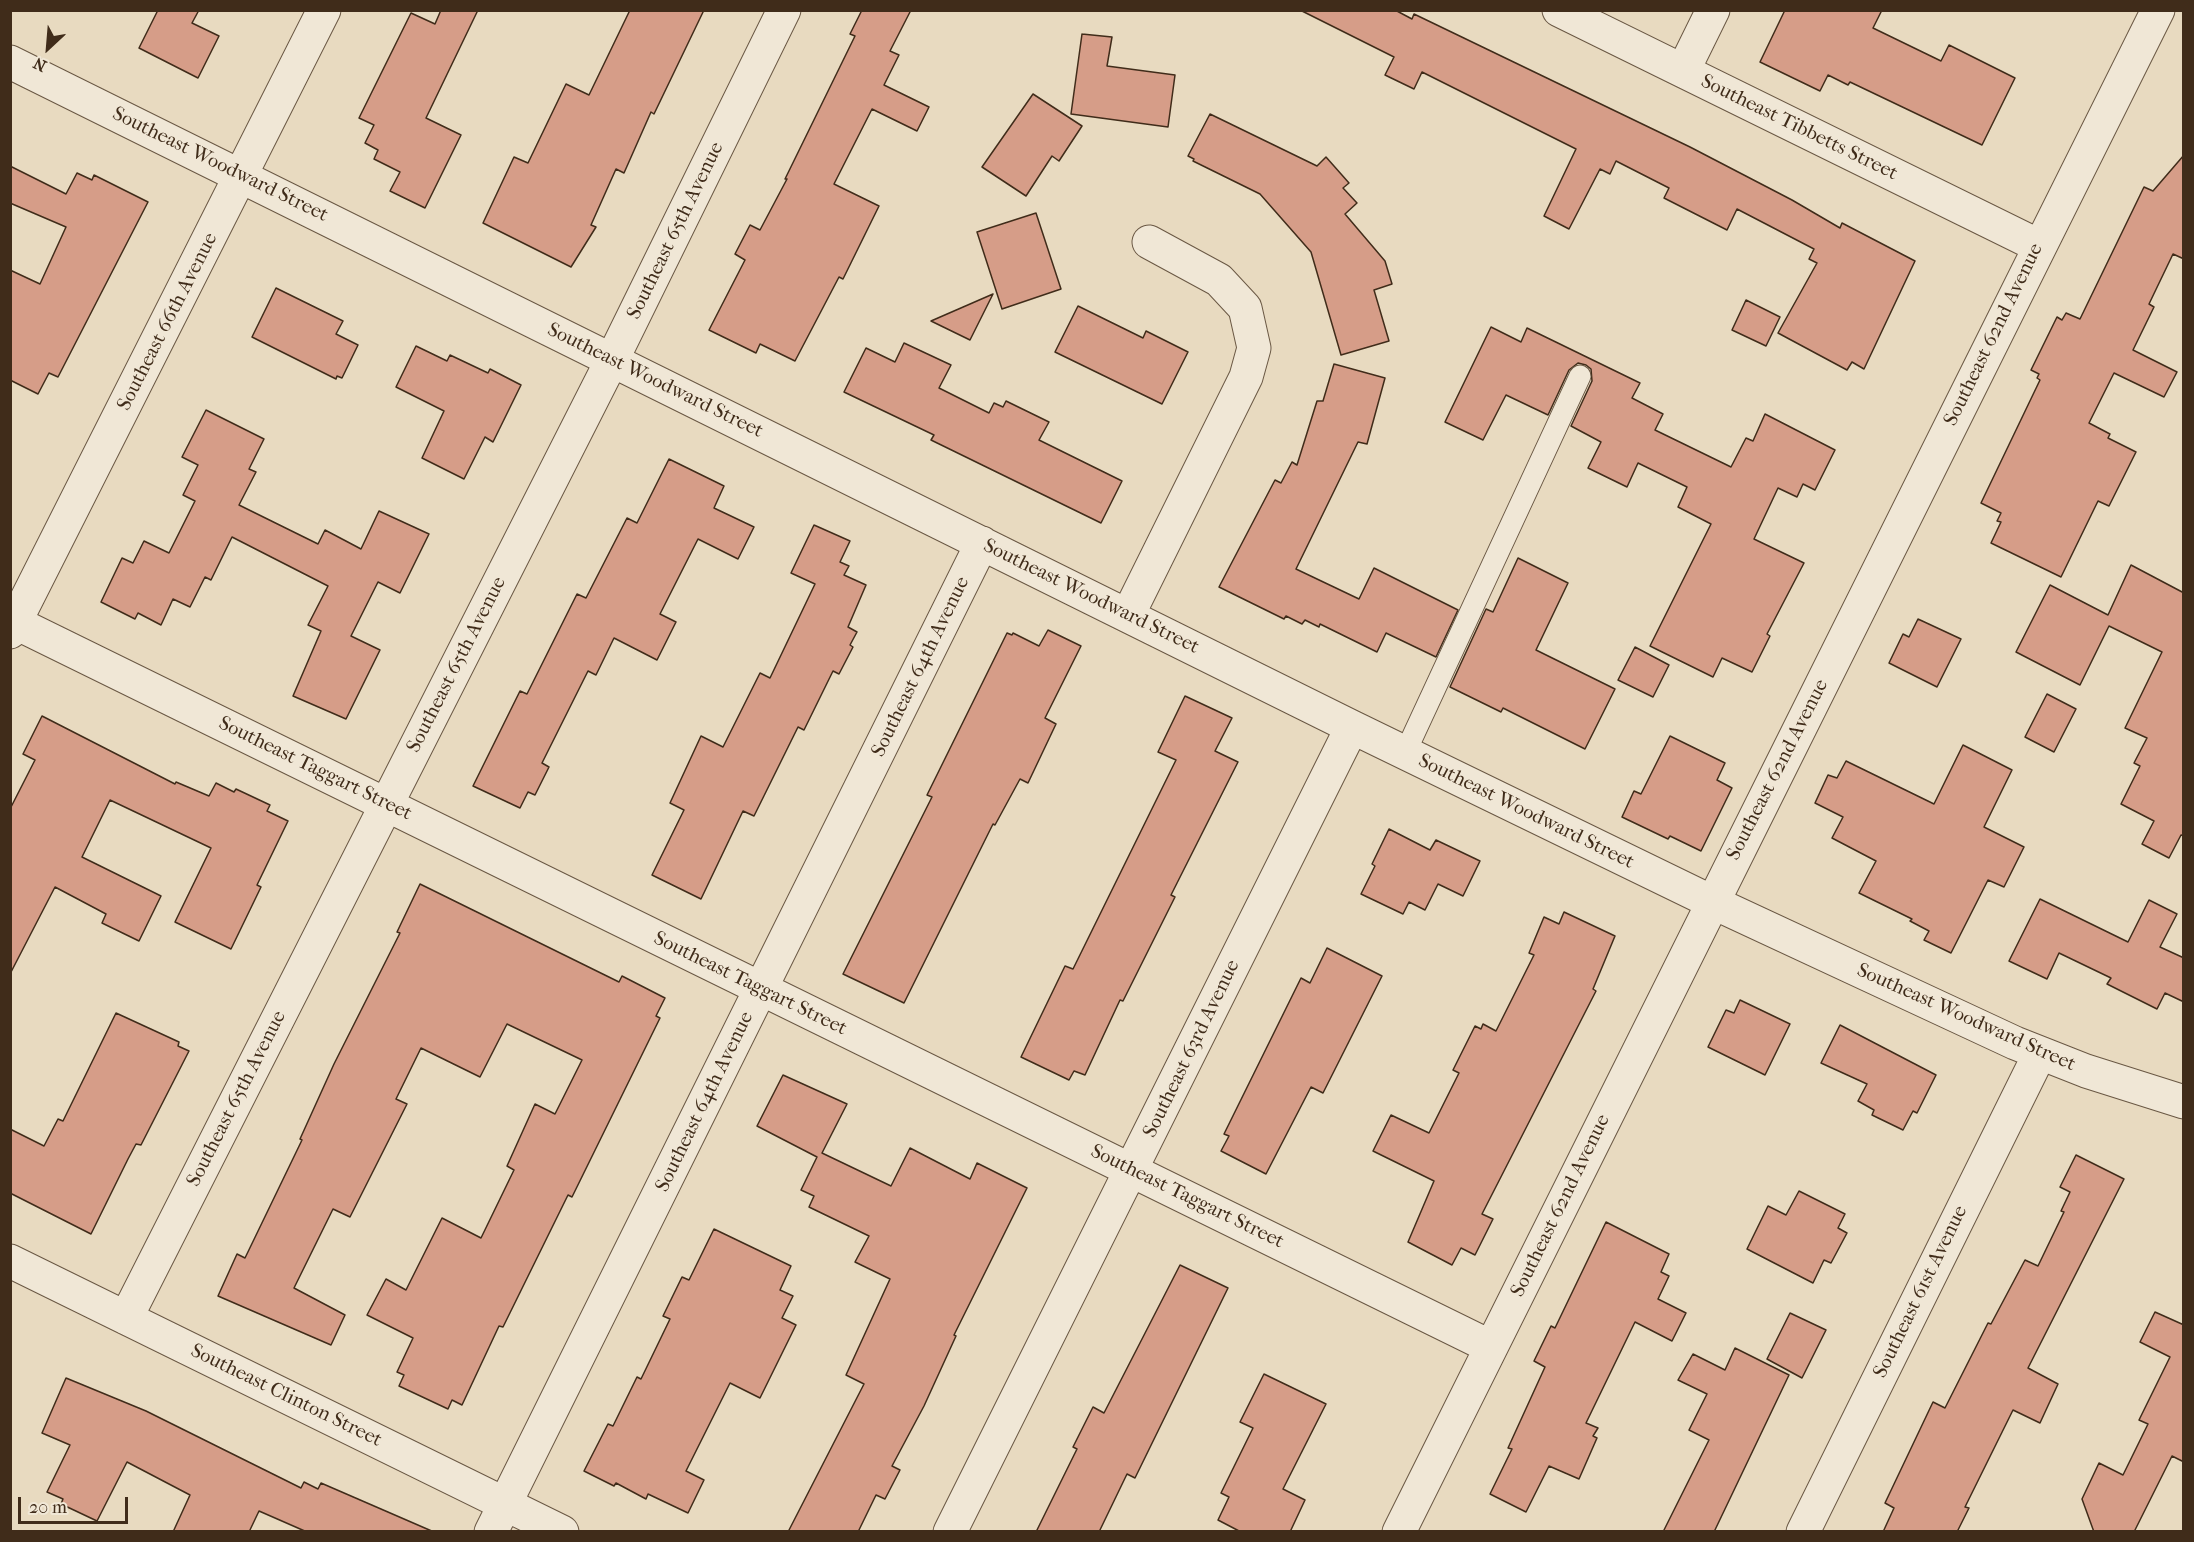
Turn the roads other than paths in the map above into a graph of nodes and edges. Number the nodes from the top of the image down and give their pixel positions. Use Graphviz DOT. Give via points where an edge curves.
graph roads {
  1 [pos="324,10"];
  2 [pos="784,10"];
  3 [pos="1558,10"];
  4 [pos="1713,10"];
  5 [pos="2158,10"];
  6 [pos="10,62"];
  7 [pos="1683,71"];
  8 [pos="242,176"];
  9 [pos="1149,242"];
  10 [pos="2038,246"];
  11 [pos="612,360"];
  12 [pos="1580,376"];
  13 [pos="982,543"];
  14 [pos="1128,615"];
  15 [pos="12,625"];
  16 [pos="1352,727"];
  17 [pos="1405,753"];
  18 [pos="387,804"];
  19 [pos="1712,902"];
  20 [pos="760,990"];
  21 [pos="2040,1053"];
  22 [pos="2184,1102"];
  23 [pos="1131,1170"];
  24 [pos="10,1261"];
  25 [pos="126,1318"];
  26 [pos="1491,1347"];
  27 [pos="498,1518"];
  28 [pos="562,1532"];
  29 [pos="950,1532"];
  30 [pos="1399,1532"];
  31 [pos="1803,1532"];
  1 -- 8 [label="street, Southeast 66th Avenue"];
  2 -- 11 [label="street, Southeast 65th Avenue"];
  3 -- 7 [label="street, Southeast Tibbetts Street"];
  4 -- 7 [label="street"];
  5 -- 10 [label="street, Southeast 62nd Avenue"];
  6 -- 8 [label="street, Southeast Woodward Street"];
  7 -- 10 [label="street, Southeast Tibbetts Street"];
  8 -- 11 [label="street, Southeast Woodward Street"];
  8 -- 15 [label="street, Southeast 66th Avenue"];
  9 -- 14 [label="street" via="1219,280 1245,308 1254,348 1246,377"];
  10 -- 19 [label="street, Southeast 62nd Avenue"];
  11 -- 13 [label="street, Southeast Woodward Street"];
  11 -- 18 [label="street, Southeast 65th Avenue"];
  12 -- 17 [label="lane"];
  13 -- 14 [label="street, Southeast Woodward Street"];
  13 -- 20 [label="street, Southeast 64th Avenue"];
  14 -- 16 [label="street, Southeast Woodward Street"];
  15 -- 18 [label="street, Southeast Taggart Street"];
  16 -- 17 [label="street, Southeast Woodward Street"];
  16 -- 23 [label="street, Southeast 63rd Avenue"];
  17 -- 19 [label="street, Southeast Woodward Street"];
  18 -- 20 [label="street, Southeast Taggart Street"];
  18 -- 25 [label="street, Southeast 65th Avenue"];
  19 -- 21 [label="street, Southeast Woodward Street"];
  19 -- 26 [label="street, Southeast 62nd Avenue"];
  20 -- 23 [label="street, Southeast Taggart Street"];
  20 -- 27 [label="street, Southeast 64th Avenue"];
  21 -- 22 [label="street, Southeast Woodward Street"];
  21 -- 31 [label="street, Southeast 61st Avenue"];
  23 -- 26 [label="street, Southeast Taggart Street"];
  23 -- 29 [label="street, Southeast 63rd Avenue"];
  24 -- 25 [label="street, Southeast Clinton Street"];
  25 -- 27 [label="street, Southeast Clinton Street"];
  26 -- 30 [label="street, Southeast 62nd Avenue"];
  27 -- 28 [label="street, Southeast Clinton Street"];
}
